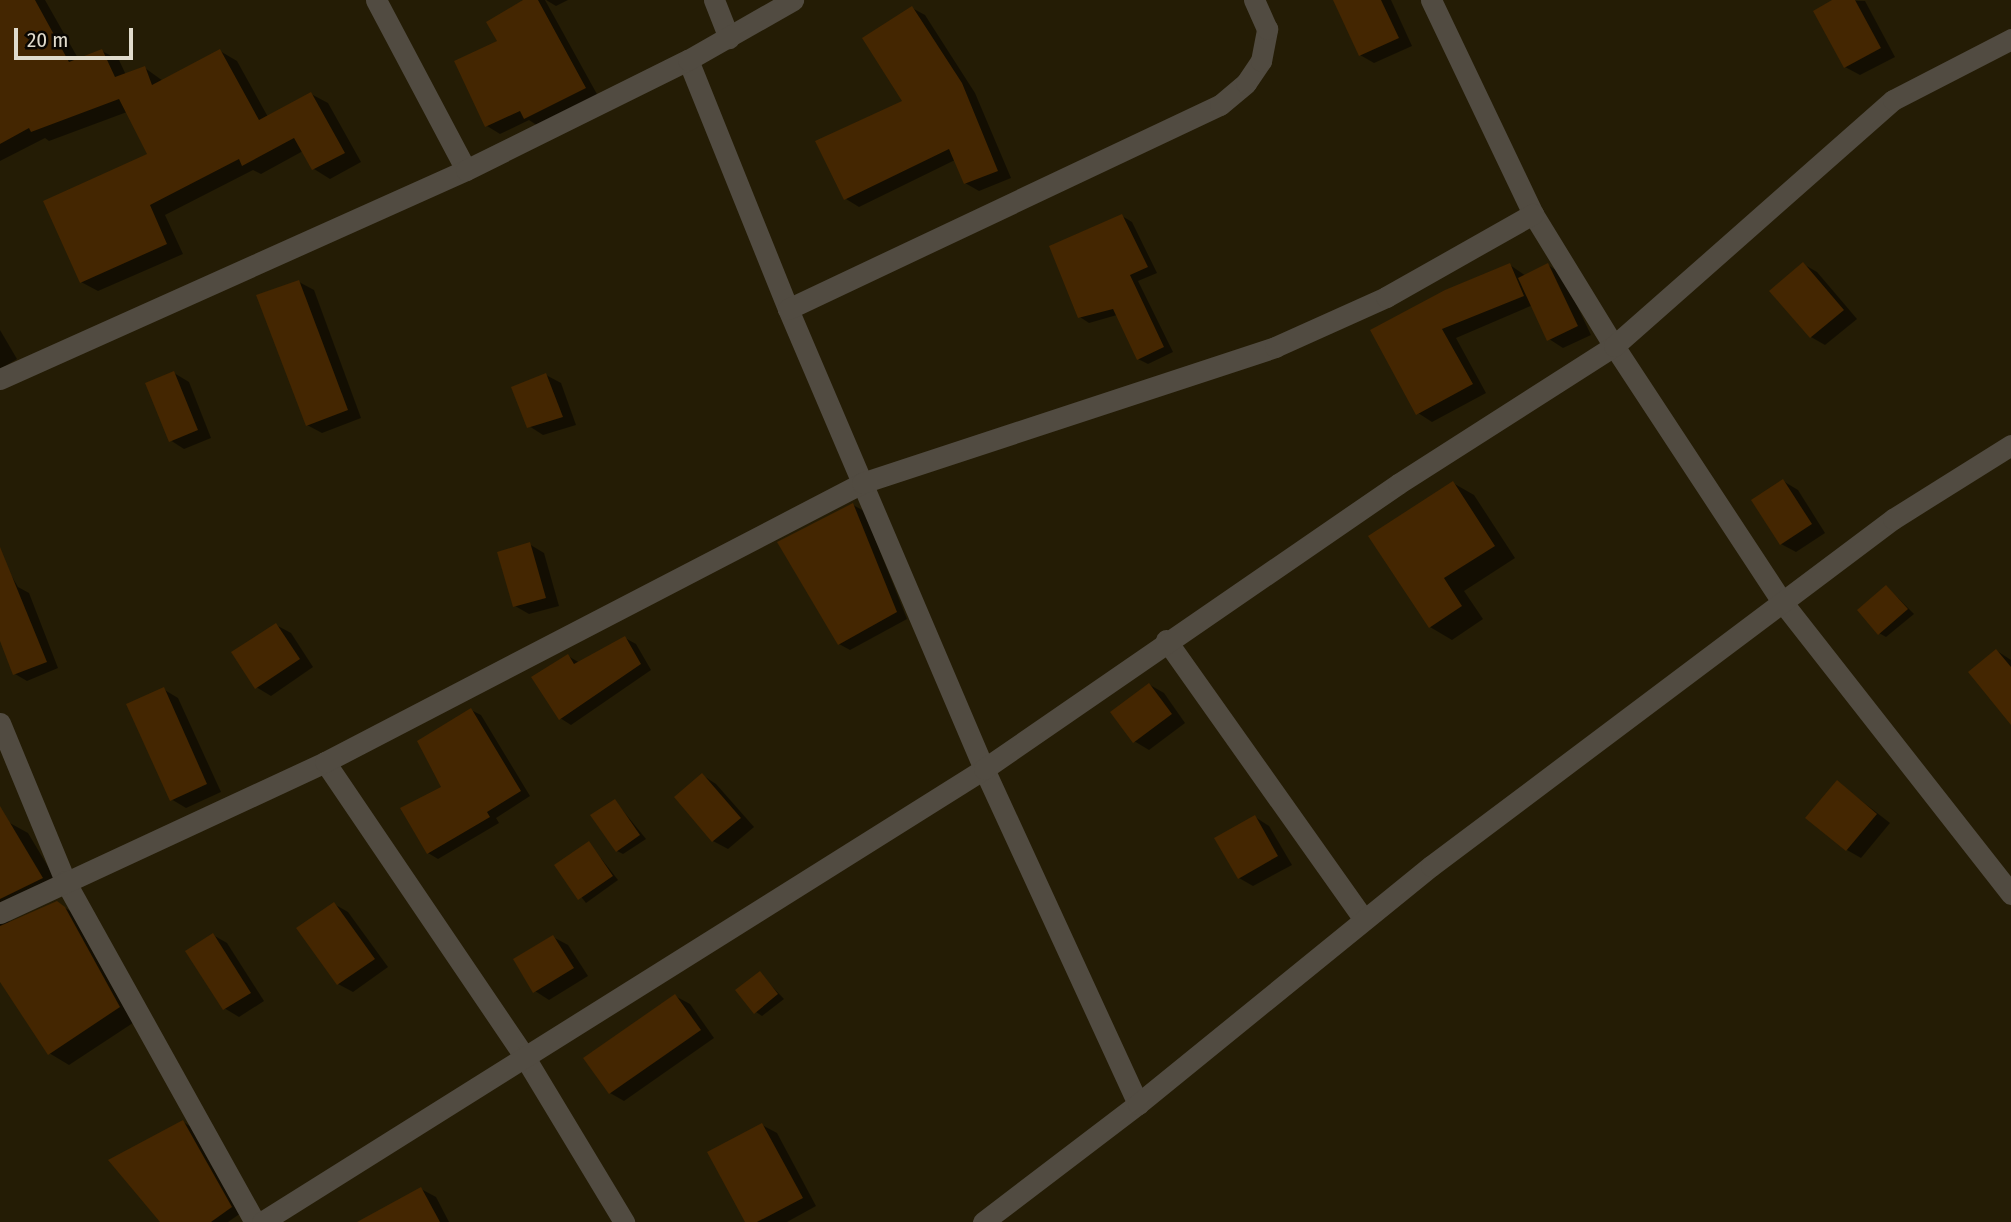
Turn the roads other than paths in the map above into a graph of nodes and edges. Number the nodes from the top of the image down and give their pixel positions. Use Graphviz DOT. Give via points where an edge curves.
graph roads {
  1 [pos="376,0"];
  2 [pos="714,0"];
  3 [pos="793,0"];
  4 [pos="1254,0"];
  5 [pos="1431,0"];
  6 [pos="729,38"];
  7 [pos="2011,39"];
  8 [pos="688,60"];
  9 [pos="466,170"];
  10 [pos="1533,214"];
  11 [pos="788,309"];
  12 [pos="1614,346"];
  13 [pos="0,379"];
  14 [pos="2011,445"];
  15 [pos="862,483"];
  16 [pos="1783,603"];
  17 [pos="1166,640"];
  18 [pos="0,723"];
  19 [pos="325,762"];
  20 [pos="984,769"];
  21 [pos="65,881"];
  22 [pos="2011,894"];
  23 [pos="0,913"];
  24 [pos="1363,918"];
  25 [pos="524,1056"];
  26 [pos="1138,1104"];
  27 [pos="255,1222"];
  28 [pos="262,1222"];
  29 [pos="624,1222"];
  30 [pos="983,1222"];
  1 -- 9 [label="street"];
  2 -- 6 [label="street"];
  3 -- 6 [label="street"];
  4 -- 11 [label="street" via="1267,29 1261,61 1246,83 1220,105"];
  5 -- 10 [label="street"];
  6 -- 8 [label="street"];
  7 -- 12 [label="street" via="1893,100"];
  8 -- 9 [label="street"];
  8 -- 11 [label="street"];
  9 -- 13 [label="street"];
  10 -- 12 [label="street"];
  10 -- 15 [label="street" via="1386,297 1275,347"];
  11 -- 15 [label="street"];
  12 -- 16 [label="street"];
  12 -- 17 [label="street"];
  14 -- 16 [label="street" via="1893,519"];
  15 -- 19 [label="street"];
  15 -- 20 [label="street"];
  16 -- 22 [label="street"];
  16 -- 24 [label="street"];
  17 -- 20 [label="street"];
  17 -- 24 [label="street"];
  18 -- 21 [label="street"];
  19 -- 21 [label="street"];
  19 -- 25 [label="street"];
  20 -- 25 [label="street"];
  20 -- 26 [label="street"];
  21 -- 23 [label="street"];
  21 -- 27 [label="street"];
  24 -- 26 [label="street"];
  25 -- 28 [label="street"];
  25 -- 29 [label="street"];
  26 -- 30 [label="street"];
}
